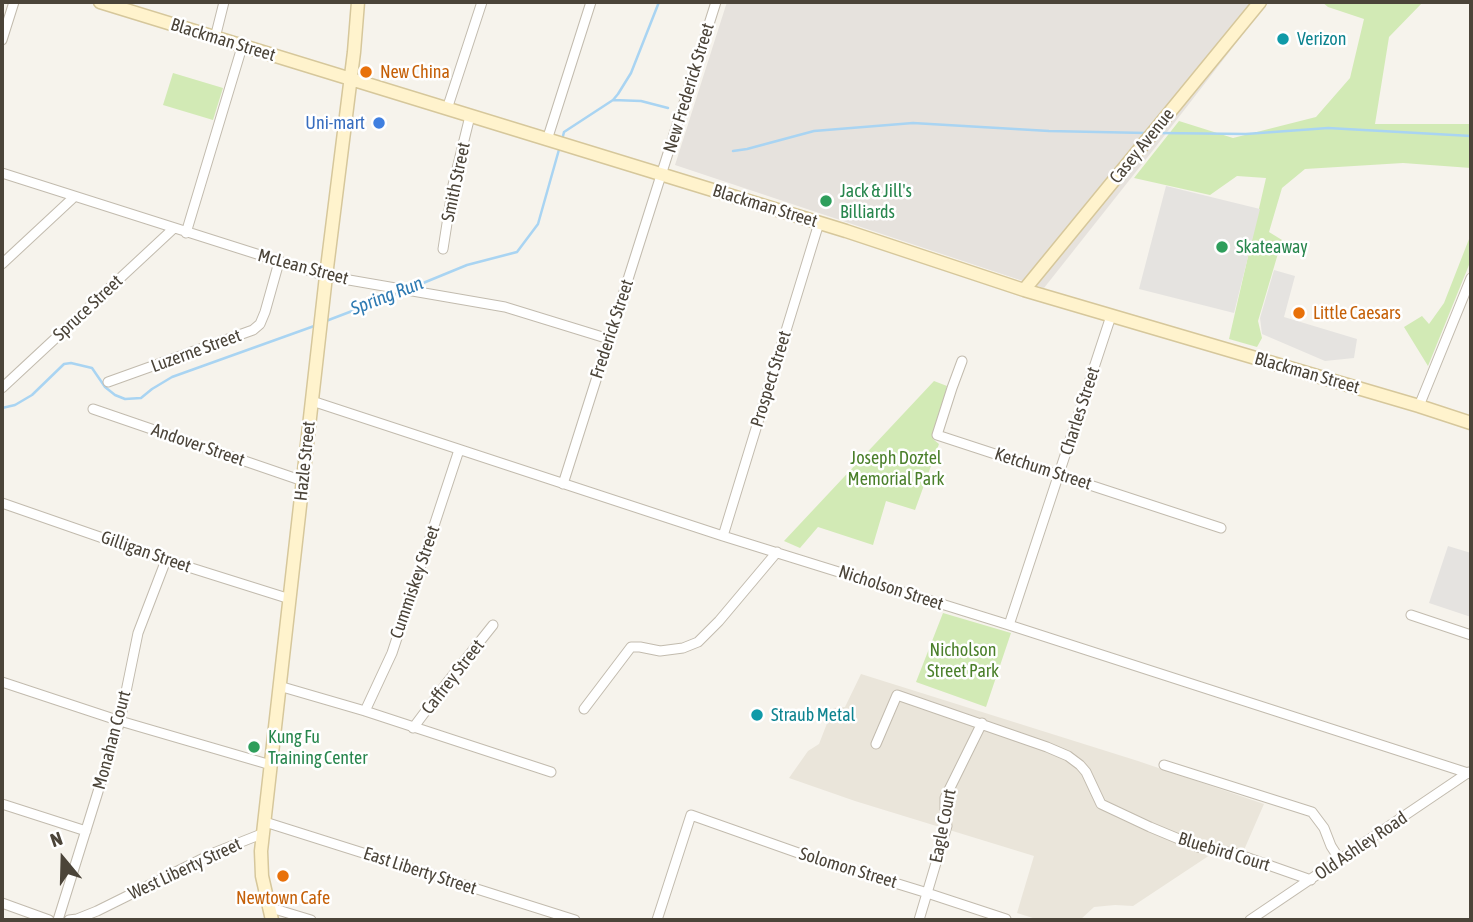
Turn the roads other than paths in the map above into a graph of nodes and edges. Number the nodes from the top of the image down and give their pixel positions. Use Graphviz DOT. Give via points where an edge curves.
graph roads {
  1 [pos="14,2"];
  2 [pos="224,2"];
  3 [pos="358,2"];
  4 [pos="482,2"];
  5 [pos="591,2"];
  6 [pos="716,2"];
  7 [pos="1260,2"];
  8 [pos="106,3"];
  9 [pos="215,38"];
  10 [pos="2,40"];
  11 [pos="242,47"];
  12 [pos="350,78"];
  13 [pos="447,108"];
  14 [pos="470,116"];
  15 [pos="556,142"];
  16 [pos="2,173"];
  17 [pos="661,174"];
  18 [pos="74,197"];
  19 [pos="819,223"];
  20 [pos="173,229"];
  21 [pos="186,233"];
  22 [pos="443,249"];
  23 [pos="279,262"];
  24 [pos="2,264"];
  25 [pos="326,276"];
  26 [pos="1471,278"];
  27 [pos="1024,290"];
  28 [pos="1111,316"];
  29 [pos="609,339"];
  30 [pos="962,361"];
  31 [pos="108,382"];
  32 [pos="2,388"];
  33 [pos="312,401"];
  34 [pos="1419,406"];
  35 [pos="93,409"];
  36 [pos="1471,424"];
  37 [pos="459,450"];
  38 [pos="1059,474"];
  39 [pos="303,481"];
  40 [pos="563,484"];
  41 [pos="2,503"];
  42 [pos="1222,528"];
  43 [pos="723,536"];
  44 [pos="777,552"];
  45 [pos="166,560"];
  46 [pos="290,599"];
  47 [pos="1411,615"];
  48 [pos="493,625"];
  49 [pos="1009,625"];
  50 [pos="1471,635"];
  51 [pos="2,682"];
  52 [pos="279,686"];
  53 [pos="584,709"];
  54 [pos="365,711"];
  55 [pos="120,721"];
  56 [pos="982,723"];
  57 [pos="413,728"];
  58 [pos="876,744"];
  59 [pos="271,765"];
  60 [pos="1164,765"];
  61 [pos="551,772"];
  62 [pos="1470,772"];
  63 [pos="2,804"];
  64 [pos="265,828"];
  65 [pos="86,831"];
  66 [pos="1340,860"];
  67 [pos="1311,880"];
  68 [pos="928,893"];
  69 [pos="2,903"];
  70 [pos="268,907"];
  71 [pos="38,919"];
  72 [pos="1006,919"];
  73 [pos="49,920"];
  74 [pos="58,920"];
  75 [pos="69,920"];
  76 [pos="272,920"];
  77 [pos="311,920"];
  78 [pos="575,920"];
  79 [pos="657,920"];
  80 [pos="919,920"];
  81 [pos="1250,920"];
  1 -- 10 [label="street"];
  2 -- 9 [label="street"];
  3 -- 12 [label="main road, Hazle Street"];
  4 -- 13 [label="street"];
  5 -- 15 [label="street"];
  6 -- 17 [label="street, New Frederick Street"];
  7 -- 27 [label="main road, Casey Avenue"];
  8 -- 9 [label="main road, Blackman Street"];
  9 -- 11 [label="main road, Blackman Street"];
  11 -- 12 [label="main road, Blackman Street"];
  11 -- 21 [label="street"];
  12 -- 13 [label="main road, Blackman Street"];
  12 -- 25 [label="main road, Hazle Street"];
  13 -- 14 [label="main road, Blackman Street"];
  14 -- 15 [label="main road, Blackman Street"];
  14 -- 22 [label="street, Smith Street"];
  15 -- 17 [label="main road, Blackman Street"];
  16 -- 18 [label="street, McLean Street"];
  17 -- 19 [label="main road, Blackman Street"];
  17 -- 29 [label="street, Frederick Street"];
  18 -- 20 [label="street, McLean Street"];
  18 -- 24 [label="street"];
  19 -- 27 [label="main road, Blackman Street"];
  19 -- 43 [label="street, Prospect Street"];
  20 -- 21 [label="street, McLean Street"];
  20 -- 32 [label="street, Spruce Street"];
  21 -- 23 [label="street, McLean Street"];
  23 -- 25 [label="street, McLean Street"];
  23 -- 31 [label="street, Luzerne Street" via="260,324 253,330"];
  25 -- 29 [label="street, McLean Street" via="505,307"];
  25 -- 33 [label="main road, Hazle Street"];
  26 -- 34 [label="street"];
  27 -- 28 [label="main road, Blackman Street"];
  28 -- 34 [label="main road, Blackman Street"];
  28 -- 38 [label="street, Charles Street"];
  29 -- 40 [label="street, Frederick Street"];
  30 -- 38 [label="street, Ketchum Street" via="937,435"];
  33 -- 37 [label="street, Nicholson Street"];
  33 -- 39 [label="main road, Hazle Street"];
  34 -- 36 [label="main road, Blackman Street"];
  35 -- 39 [label="street, Andover Street"];
  37 -- 40 [label="street, Nicholson Street"];
  37 -- 54 [label="street, Cummiskey Street" via="391,653"];
  38 -- 42 [label="street, Ketchum Street"];
  38 -- 49 [label="street, Charles Street"];
  39 -- 46 [label="main road, Hazle Street"];
  40 -- 43 [label="street, Nicholson Street"];
  41 -- 45 [label="street, Gilligan Street"];
  43 -- 44 [label="street, Nicholson Street"];
  44 -- 49 [label="street, Nicholson Street"];
  44 -- 53 [label="street" via="698,642 660,651 631,647"];
  45 -- 46 [label="street, Gilligan Street"];
  45 -- 55 [label="street, Monahan Court" via="138,633"];
  46 -- 52 [label="main road, Hazle Street"];
  47 -- 50 [label="street"];
  48 -- 57 [label="street, Caffrey Street"];
  49 -- 62 [label="street, Nicholson Street"];
  51 -- 55 [label="street"];
  52 -- 54 [label="street"];
  52 -- 59 [label="main road, Hazle Street"];
  54 -- 57 [label="street"];
  55 -- 59 [label="street"];
  55 -- 65 [label="street, Monahan Court"];
  56 -- 58 [label="street" via="897,695"];
  56 -- 67 [label="street, Bluebird Court" via="1068,756 1086,772 1101,804 1198,848 1237,854"];
  56 -- 68 [label="street, Eagle Court" via="945,798 947,826"];
  57 -- 61 [label="street"];
  59 -- 64 [label="main road, Hazle Street"];
  60 -- 66 [label="street" via="1312,812"];
  62 -- 66 [label="street, Old Ashley Road"];
  63 -- 65 [label="street"];
  64 -- 70 [label="main road, Hazle Street" via="261,852"];
  64 -- 75 [label="street, West Liberty Street" via="97,911"];
  64 -- 78 [label="street, East Liberty Street"];
  65 -- 74 [label="street, Monahan Court"];
  66 -- 67 [label="street, Old Ashley Road"];
  67 -- 81 [label="street, Old Ashley Road"];
  68 -- 72 [label="street, Solomon Street"];
  68 -- 79 [label="street, Solomon Street" via="691,815"];
  68 -- 80 [label="street"];
  69 -- 71 [label="street"];
  70 -- 76 [label="main road, Hazle Street"];
  70 -- 77 [label="street"];
  71 -- 73 [label="street"];
}
